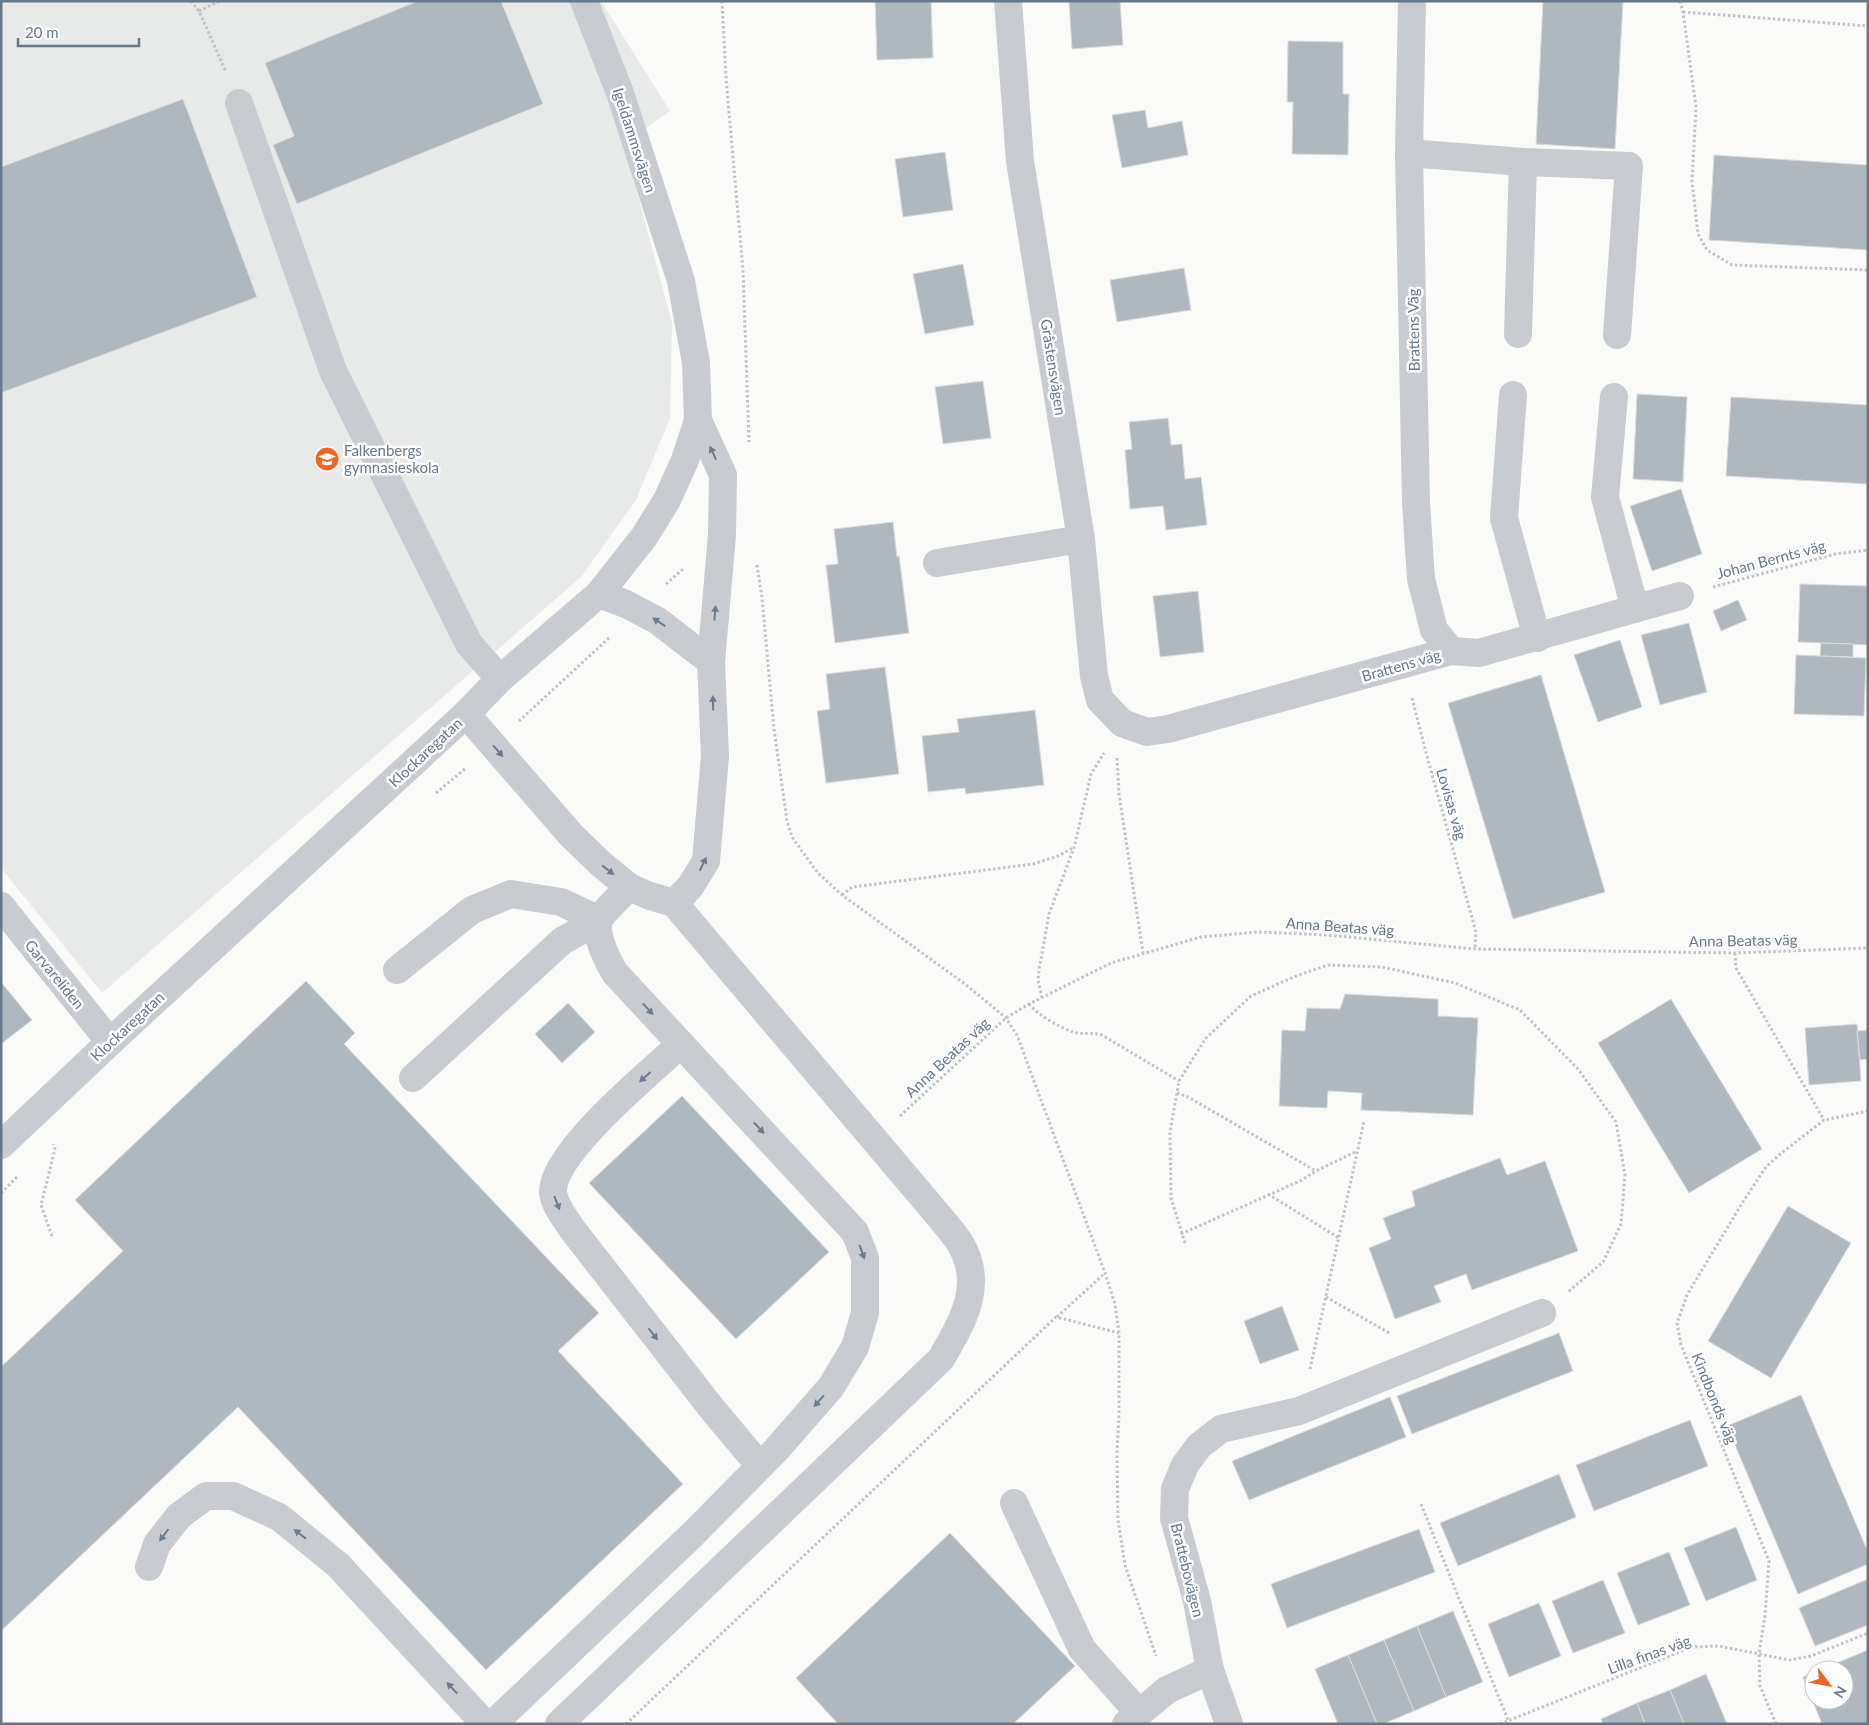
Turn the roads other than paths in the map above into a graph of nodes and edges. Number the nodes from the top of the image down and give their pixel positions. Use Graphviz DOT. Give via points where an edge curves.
graph roads {
  1 [pos="584,1"];
  2 [pos="1008,1"];
  3 [pos="1412,1"];
  4 [pos="239,103"];
  5 [pos="1409,153"];
  6 [pos="1523,162"];
  7 [pos="682,280"];
  8 [pos="1518,334"];
  9 [pos="1617,335"];
  10 [pos="1513,395"];
  11 [pos="1614,398"];
  12 [pos="698,420"];
  13 [pos="1081,539"];
  14 [pos="937,563"];
  15 [pos="599,594"];
  16 [pos="1680,596"];
  17 [pos="1635,609"];
  18 [pos="1537,638"];
  19 [pos="1451,651"];
  20 [pos="711,662"];
  21 [pos="500,679"];
  22 [pos="466,714"];
  23 [pos="1122,723"];
  24 [pos="629,887"];
  25 [pos="674,903"];
  26 [pos="1,906"];
  27 [pos="599,920"];
  28 [pos="397,970"];
  29 [pos="110,1042"];
  30 [pos="681,1044"];
  31 [pos="413,1078"];
  32 [pos="1,1146"];
  33 [pos="1542,1313"];
  34 [pos="760,1466"];
  35 [pos="1014,1503"];
  36 [pos="149,1567"];
  37 [pos="1210,1670"];
  38 [pos="1132,1718"];
  39 [pos="485,1724"];
  40 [pos="493,1724"];
  41 [pos="559,1724"];
  42 [pos="1229,1724"];
  1 -- 7 [label="street, Igeldammsvägen" via="620,94"];
  2 -- 13 [label="street, Gråstensvägen" via="1020,161"];
  3 -- 5 [label="street, Brattens Väg"];
  4 -- 21 [label="street" via="333,371 469,644"];
  5 -- 6 [label="street"];
  5 -- 19 [label="street, Brattens Väg" via="1420,579 1434,630"];
  6 -- 8 [label="street"];
  6 -- 9 [label="street" via="1628,166"];
  7 -- 12 [label="street, Klockaregatan" via="696,363"];
  10 -- 18 [label="street" via="1504,518"];
  11 -- 17 [label="street" via="1605,497"];
  12 -- 15 [label="street, Klockaregatan" via="667,500 644,537"];
  20 -- 12 [label="street, one-way" via="722,535 723,475"];
  13 -- 14 [label="street"];
  13 -- 23 [label="street, Gråstensvägen" via="1094,676 1100,700"];
  20 -- 15 [label="street, one-way" via="658,621"];
  15 -- 21 [label="street, Klockaregatan"];
  16 -- 17 [label="street, Brattens väg"];
  17 -- 18 [label="street, Brattens väg"];
  18 -- 19 [label="street, Brattens väg" via="1479,653"];
  19 -- 23 [label="street, Brattens väg" via="1168,729 1147,732"];
  25 -- 20 [label="street, one-way" via="690,887 706,861 715,756"];
  21 -- 22 [label="street, Klockaregatan"];
  22 -- 24 [label="street, one-way" via="571,835"];
  22 -- 29 [label="street, Klockaregatan"];
  24 -- 25 [label="street"];
  24 -- 27 [label="street"];
  25 -- 41 [label="street" via="960,1243 970,1266 972,1293 962,1323 941,1359"];
  26 -- 29 [label="street, Garvareliden"];
  27 -- 28 [label="street" via="561,902 511,894 472,910"];
  27 -- 30 [label="street, one-way" via="599,934 615,973"];
  27 -- 31 [label="street" via="562,940"];
  29 -- 32 [label="street, Klockaregatan"];
  30 -- 34 [label="street, one-way" via="855,1232 865,1258 865,1312 855,1347 831,1387"];
  30 -- 34 [label="street, one-way" via="606,1113 572,1150 556,1175 553,1192 558,1208 572,1229"];
  33 -- 37 [label="street, Brattebovägen" via="1300,1411 1221,1429 1199,1446 1185,1465 1175,1489 1174,1518 1197,1601"];
  34 -- 40 [label="street" via="694,1534"];
  35 -- 38 [label="street" via="1082,1649"];
  39 -- 36 [label="street, one-way" via="338,1565 279,1518 233,1496 206,1496 179,1516 158,1544"];
  37 -- 38 [label="street" via="1167,1690"];
  37 -- 42 [label="street, Brattebovägen"];
}
